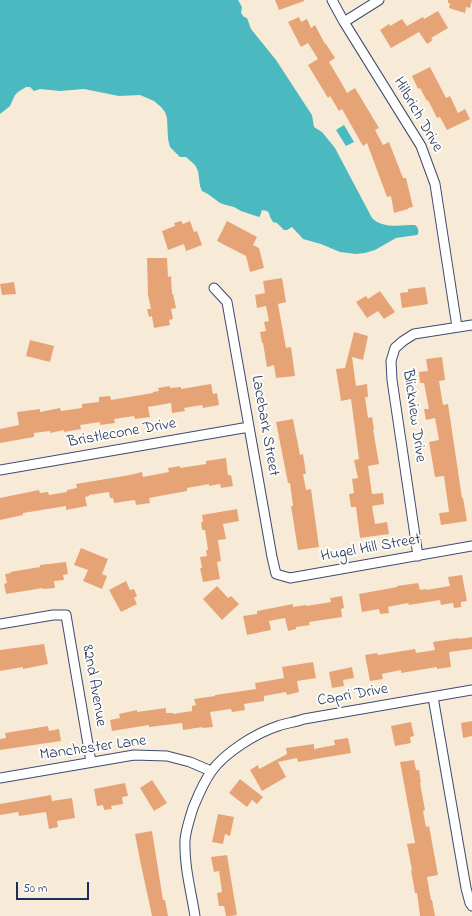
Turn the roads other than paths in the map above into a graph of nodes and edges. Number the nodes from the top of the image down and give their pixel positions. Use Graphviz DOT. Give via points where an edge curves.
graph roads {
  1 [pos="332,0"];
  2 [pos="379,0"];
  3 [pos="344,22"];
  4 [pos="214,288"];
  5 [pos="472,325"];
  6 [pos="458,327"];
  7 [pos="249,427"];
  8 [pos="0,470"];
  9 [pos="472,546"];
  10 [pos="418,556"];
  11 [pos="276,574"];
  12 [pos="0,624"];
  13 [pos="472,690"];
  14 [pos="433,697"];
  15 [pos="91,762"];
  16 [pos="211,771"];
  17 [pos="0,778"];
  18 [pos="472,906"];
  19 [pos="195,916"];
  1 -- 3 [label="street, Hilbrich Drive"];
  2 -- 3 [label="street"];
  3 -- 6 [label="street, Hilbrich Drive" via="421,146 436,184"];
  4 -- 7 [label="street, Lacebark Street" via="228,302"];
  5 -- 6 [label="street, Blickview Drive"];
  6 -- 10 [label="street, Blickview Drive" via="414,334 395,348 391,361"];
  7 -- 8 [label="street, Bristlecone Drive"];
  7 -- 11 [label="street, Lacebark Street"];
  9 -- 10 [label="street, Hugel Hill Street"];
  10 -- 11 [label="street, Hugel Hill Street" via="290,578"];
  12 -- 15 [label="street, 82nd Avenue" via="66,615"];
  13 -- 14 [label="street, Capri Drive"];
  14 -- 16 [label="street, Capri Drive" via="278,726 243,743 224,756"];
  14 -- 18 [label="street" via="466,888"];
  15 -- 16 [label="street, Manchester Lane" via="134,755 168,756"];
  15 -- 17 [label="street, Manchester Lane"];
  16 -- 19 [label="street, Capri Drive" via="197,798 185,840 186,863"];
}
